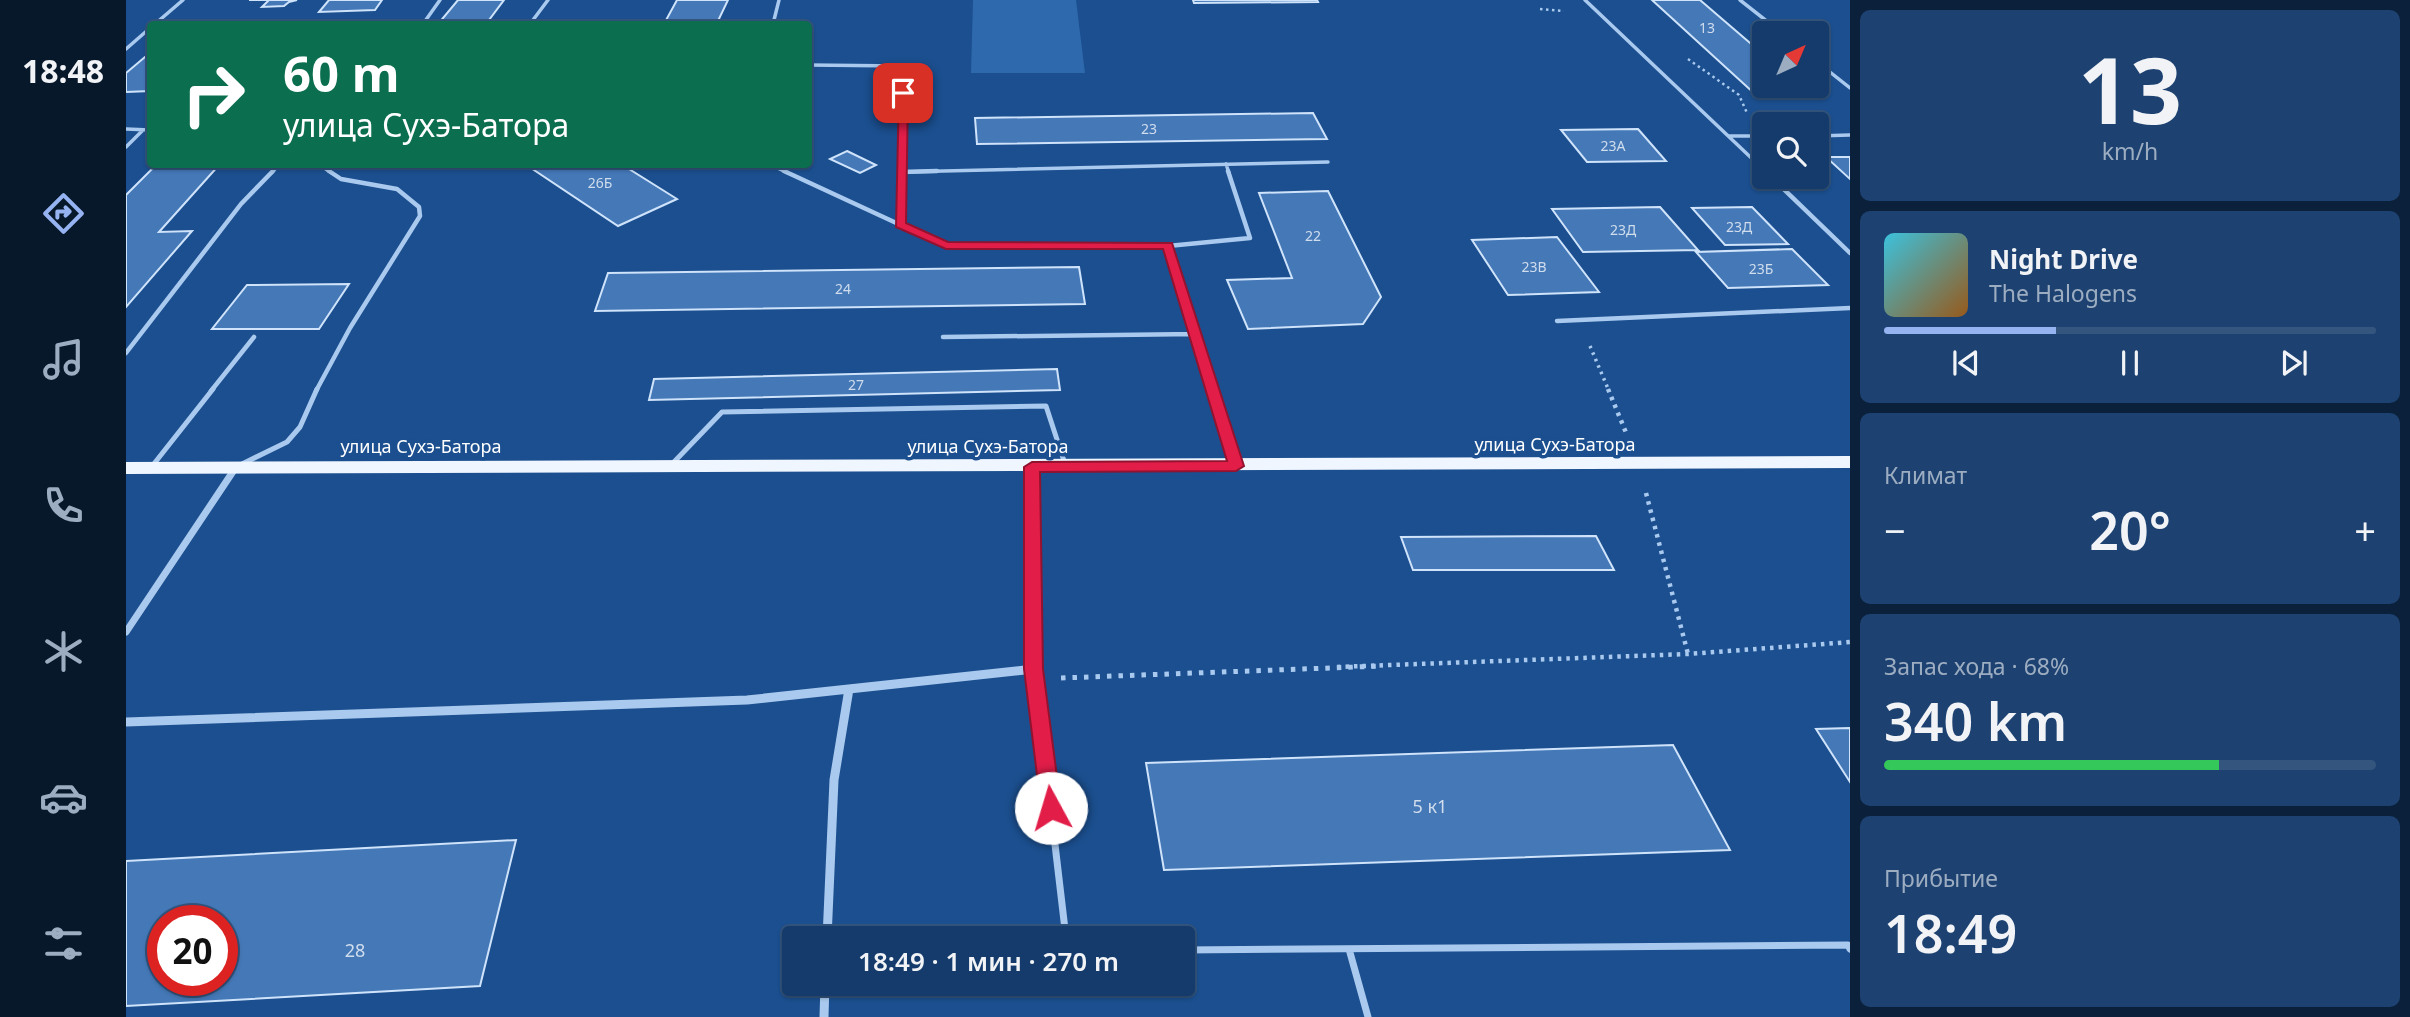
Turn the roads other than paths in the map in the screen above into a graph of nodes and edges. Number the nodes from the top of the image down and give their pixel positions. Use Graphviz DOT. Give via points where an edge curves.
graph roads {
  1 [pos="183,0"];
  2 [pos="440,0"];
  3 [pos="548,0"];
  4 [pos="779,0"];
  5 [pos="1585,0"];
  6 [pos="1740,0"];
  7 [pos="158,21"];
  8 [pos="425,21"];
  9 [pos="532,21"];
  10 [pos="774,21"];
  11 [pos="1767,21"];
  12 [pos="147,31"];
  13 [pos="126,50"];
  14 [pos="812,65"];
  15 [pos="1829,71"];
  16 [pos="1850,88"];
  17 [pos="126,129"];
  18 [pos="147,130"];
  19 [pos="142,131"];
  20 [pos="1829,135"];
  21 [pos="1850,135"];
  22 [pos="1729,136"];
  23 [pos="1752,136"];
  24 [pos="126,147"];
  25 [pos="1752,158"];
  26 [pos="1328,162"];
  27 [pos="1226,164"];
  28 [pos="276,168"];
  29 [pos="324,168"];
  30 [pos="778,168"];
  31 [pos="901,172"];
  32 [pos="1783,189"];
  33 [pos="900,225"];
  34 [pos="1168,246"];
  35 [pos="1850,253"];
  36 [pos="1850,308"];
  37 [pos="1557,321"];
  38 [pos="1195,334"];
  39 [pos="254,337"];
  40 [pos="943,337"];
  41 [pos="126,353"];
  42 [pos="1850,462"];
  43 [pos="1236,466"];
  44 [pos="237,467"];
  45 [pos="670,467"];
  46 [pos="1032,467"];
  47 [pos="1066,467"];
  48 [pos="126,468"];
  49 [pos="151,468"];
  50 [pos="126,632"];
  51 [pos="1034,669"];
  52 [pos="849,689"];
  53 [pos="126,722"];
  54 [pos="828,926"];
  55 [pos="1065,926"];
  56 [pos="1349,949"];
  57 [pos="1850,949"];
  58 [pos="1195,950"];
  59 [pos="825,996"];
  60 [pos="824,1017"];
  61 [pos="1368,1017"];
  1 -- 7 [label="lane"];
  2 -- 8 [label="lane"];
  3 -- 9 [label="lane"];
  4 -- 10 [label="lane"];
  5 -- 22 [label="lane"];
  6 -- 11 [label="lane"];
  12 -- 13 [label="lane"];
  14 -- 31 [label="lane" via="904,66"];
  15 -- 16 [label="lane"];
  17 -- 19 [label="lane"];
  18 -- 19 [label="lane"];
  19 -- 24 [label="lane"];
  20 -- 21 [label="lane"];
  22 -- 23 [label="lane"];
  22 -- 25 [label="lane"];
  26 -- 27 [label="lane"];
  27 -- 31 [label="lane"];
  27 -- 34 [label="lane" via="1250,238"];
  28 -- 41 [label="lane" via="242,204"];
  29 -- 44 [label="lane" via="341,179 397,189 419,207 420,216 350,327 300,427 286,442"];
  30 -- 33 [label="lane"];
  31 -- 33 [label="lane"];
  32 -- 35 [label="lane"];
  33 -- 34 [label="lane" via="946,246"];
  34 -- 38 [label="lane"];
  36 -- 37 [label="lane"];
  38 -- 40 [label="lane"];
  38 -- 43 [label="lane"];
  39 -- 49 [label="lane"];
  42 -- 43 [label="main road, улица Сухэ-Батора"];
  43 -- 47 [label="main road, улица Сухэ-Батора"];
  44 -- 45 [label="main road, улица Сухэ-Батора"];
  44 -- 49 [label="main road, улица Сухэ-Батора"];
  44 -- 50 [label="street"];
  45 -- 46 [label="main road, улица Сухэ-Батора"];
  45 -- 47 [label="lane" via="722,412 1046,406"];
  46 -- 47 [label="main road, улица Сухэ-Батора"];
  46 -- 51 [label="lane"];
  48 -- 49 [label="main road, улица Сухэ-Батора"];
  51 -- 52 [label="street"];
  51 -- 55 [label="lane"];
  52 -- 53 [label="street" via="747,700"];
  52 -- 54 [label="street" via="834,780"];
  56 -- 57 [label="lane"];
  56 -- 58 [label="lane"];
  56 -- 61 [label="lane"];
  59 -- 60 [label="street"];
}
